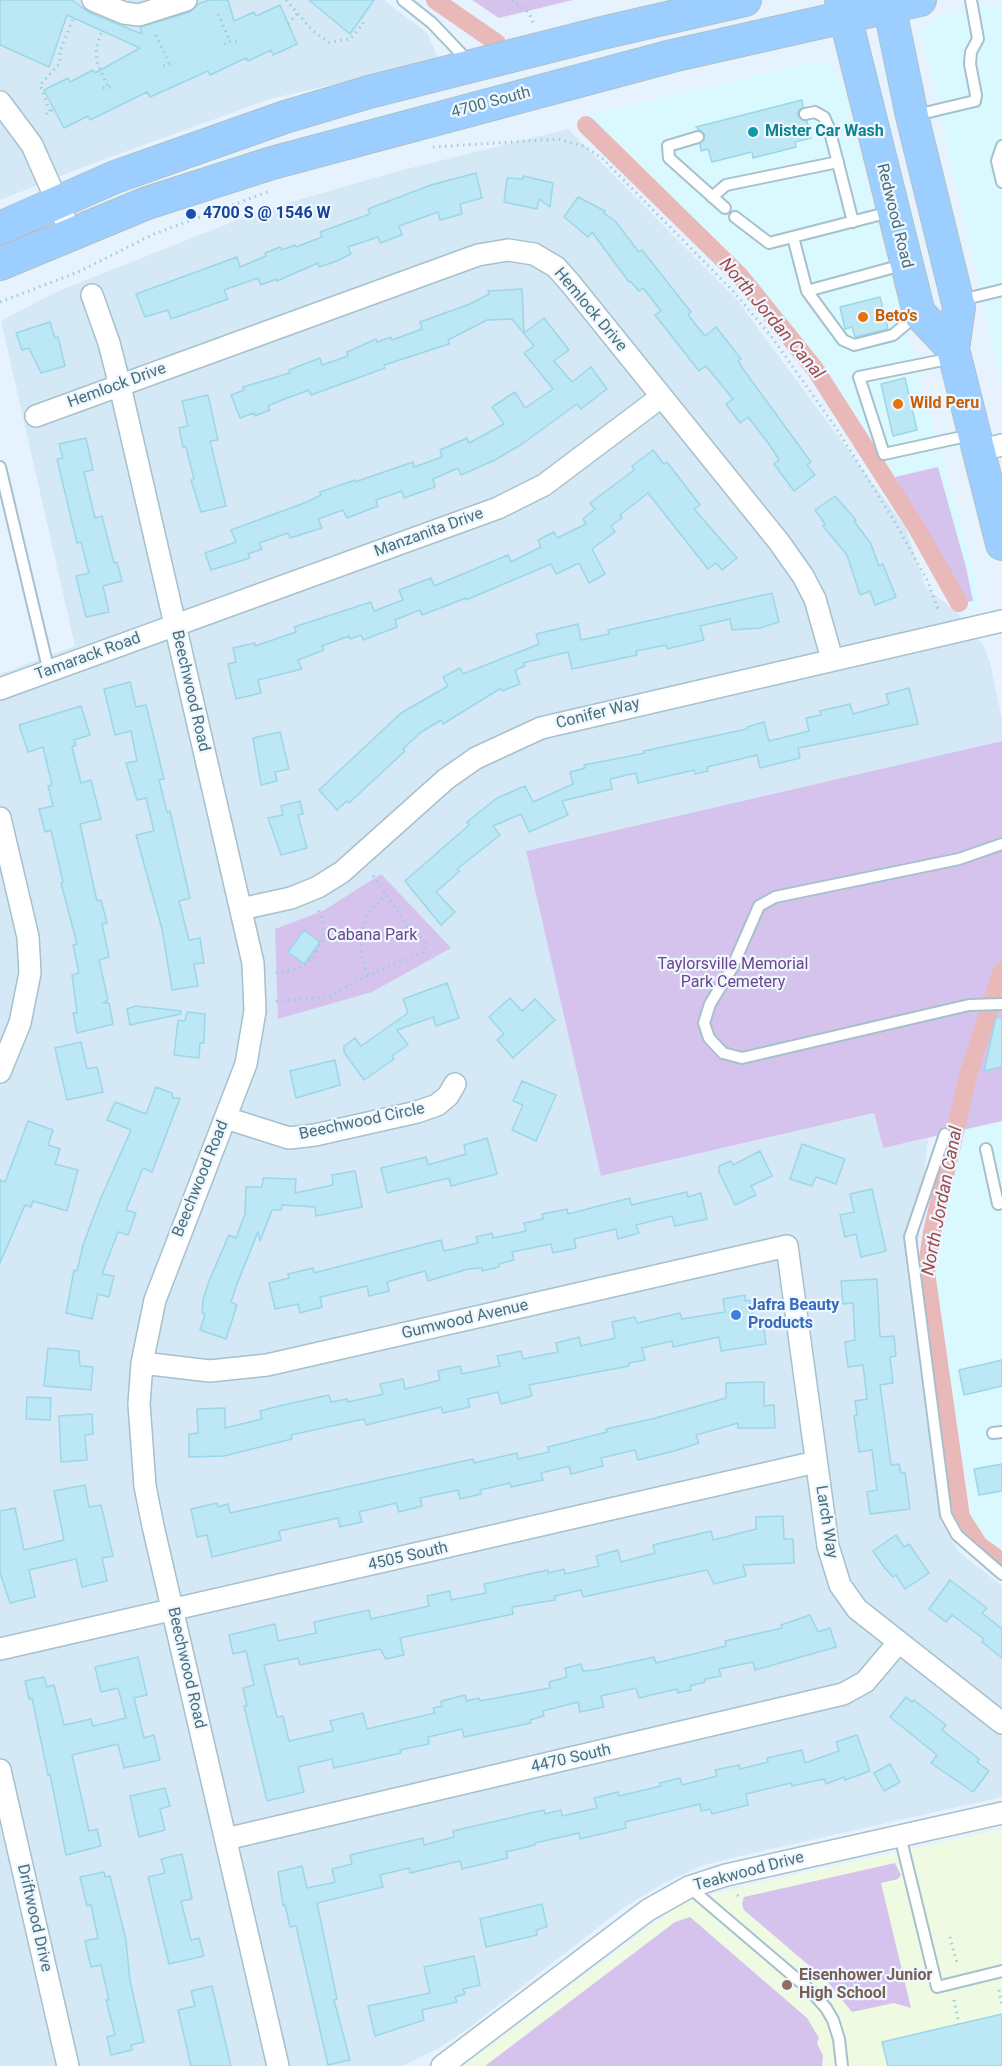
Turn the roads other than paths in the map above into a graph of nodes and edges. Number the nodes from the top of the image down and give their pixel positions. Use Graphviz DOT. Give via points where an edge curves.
graph roads {
  1 [pos="93,0"];
  2 [pos="186,0"];
  3 [pos="403,0"];
  4 [pos="745,0"];
  5 [pos="971,0"];
  6 [pos="899,2"];
  7 [pos="843,8"];
  8 [pos="474,66"];
  9 [pos="0,102"];
  10 [pos="805,114"];
  11 [pos="912,116"];
  12 [pos="698,136"];
  13 [pos="1002,146"];
  14 [pos="838,162"];
  15 [pos="1002,182"];
  16 [pos="712,197"];
  17 [pos="57,201"];
  18 [pos="725,208"];
  19 [pos="893,212"];
  20 [pos="735,217"];
  21 [pos="854,222"];
  22 [pos="0,228"];
  23 [pos="71,233"];
  24 [pos="793,237"];
  25 [pos="0,264"];
  26 [pos="906,264"];
  27 [pos="1002,290"];
  28 [pos="807,291"];
  29 [pos="92,295"];
  30 [pos="957,301"];
  31 [pos="920,313"];
  32 [pos="954,353"];
  33 [pos="120,386"];
  34 [pos="661,397"];
  35 [pos="36,416"];
  36 [pos="985,443"];
  37 [pos="0,467"];
  38 [pos="1002,544"];
  39 [pos="1002,621"];
  40 [pos="175,625"];
  41 [pos="832,659"];
  42 [pos="49,672"];
  43 [pos="0,689"];
  44 [pos="0,818"];
  45 [pos="1002,844"];
  46 [pos="241,909"];
  47 [pos="1002,1004"];
  48 [pos="0,1072"];
  49 [pos="454,1084"];
  50 [pos="226,1118"];
  51 [pos="945,1134"];
  52 [pos="986,1149"];
  53 [pos="1002,1203"];
  54 [pos="787,1246"];
  55 [pos="142,1363"];
  56 [pos="816,1462"];
  57 [pos="1002,1574"];
  58 [pos="172,1611"];
  59 [pos="898,1643"];
  60 [pos="0,1648"];
  61 [pos="1002,1723"];
  62 [pos="0,1770"];
  63 [pos="1002,1813"];
  64 [pos="900,1836"];
  65 [pos="226,1839"];
  66 [pos="689,1887"];
  67 [pos="1002,1971"];
  68 [pos="68,2066"];
  69 [pos="278,2066"];
  70 [pos="442,2066"];
  71 [pos="842,2066"];
  1 -- 2 [label="street" via="139,15"];
  3 -- 8 [label="lane"];
  4 -- 8 [label="main road"];
  5 -- 11 [label="lane" via="978,39 970,63 975,101"];
  6 -- 7 [label="main road, 4700 South"];
  6 -- 11 [label="main road, Redwood Road"];
  7 -- 19 [label="main road, Redwood Road"];
  7 -- 23 [label="main road, 4700 South" via="283,160 158,199"];
  8 -- 17 [label="main road" via="246,129"];
  9 -- 17 [label="street" via="32,145"];
  10 -- 14 [label="lane" via="815,112 824,117"];
  11 -- 30 [label="main road, Redwood Road"];
  12 -- 16 [label="lane" via="668,146 669,158"];
  13 -- 15 [label="lane" via="997,161"];
  14 -- 16 [label="lane" via="726,185"];
  14 -- 21 [label="lane"];
  16 -- 18 [label="lane"];
  17 -- 22 [label="main road"];
  17 -- 23 [label="street"];
  19 -- 21 [label="lane"];
  19 -- 26 [label="main road, Redwood Road"];
  20 -- 24 [label="lane" via="769,243"];
  21 -- 24 [label="lane"];
  23 -- 25 [label="main road, 4700 South"];
  24 -- 28 [label="lane"];
  26 -- 28 [label="lane"];
  26 -- 31 [label="main road, Redwood Road"];
  27 -- 30 [label="lane"];
  28 -- 31 [label="lane" via="843,340 854,345 893,335"];
  29 -- 33 [label="street, Beechwood Road"];
  30 -- 32 [label="main road, Redwood Road"];
  31 -- 32 [label="main road, Redwood Road"];
  32 -- 36 [label="main road, Redwood Road"];
  32 -- 36 [label="lane" via="859,377 884,454"];
  33 -- 34 [label="street, Hemlock Drive" via="478,255 508,250 534,254 556,267"];
  33 -- 35 [label="street, Hemlock Drive"];
  33 -- 40 [label="street, Beechwood Road"];
  34 -- 40 [label="street, Manzanita Drive" via="544,485 521,497"];
  34 -- 41 [label="street, Hemlock Drive" via="803,576 821,615"];
  36 -- 38 [label="main road, Redwood Road"];
  37 -- 42 [label="lane"];
  39 -- 41 [label="street, Conifer Way"];
  40 -- 42 [label="street, Tamarack Road"];
  40 -- 46 [label="street, Beechwood Road"];
  41 -- 46 [label="street, Conifer Way" via="575,718 509,741 446,779 342,872 291,898"];
  42 -- 43 [label="street, Tamarack Road"];
  44 -- 48 [label="street" via="28,937 30,973 20,1023"];
  45 -- 47 [label="lane" via="959,858 776,897 759,906 704,1023 709,1038 723,1053 742,1058 969,1005"];
  46 -- 50 [label="street, Beechwood Road" via="253,963 255,1011 246,1064"];
  49 -- 50 [label="street, Beechwood Circle" via="437,1105 315,1136 289,1138"];
  50 -- 55 [label="street, Beechwood Road" via="155,1300"];
  51 -- 57 [label="lane" via="910,1237 946,1515 957,1535"];
  52 -- 53 [label="lane" via="998,1204"];
  54 -- 55 [label="street, Gumwood Avenue" via="267,1365 210,1371"];
  54 -- 56 [label="street, Larch Way"];
  55 -- 58 [label="street, Beechwood Road" via="139,1404 145,1486"];
  56 -- 58 [label="street, 4505 South"];
  56 -- 59 [label="street, Larch Way" via="828,1546 840,1585 857,1609"];
  58 -- 60 [label="street, 4505 South"];
  58 -- 65 [label="street, Beechwood Road"];
  59 -- 61 [label="street, Larch Way"];
  59 -- 65 [label="street, 4470 South" via="865,1682 832,1697"];
  62 -- 68 [label="street, Driftwood Drive"];
  63 -- 64 [label="street, Teakwood Drive"];
  64 -- 66 [label="street, Teakwood Drive"];
  64 -- 67 [label="lane" via="937,1987"];
  65 -- 69 [label="street, Beechwood Road"];
  66 -- 70 [label="street, Teakwood Drive" via="648,1910"];
  66 -- 71 [label="lane" via="818,2000 833,2020"];
}
